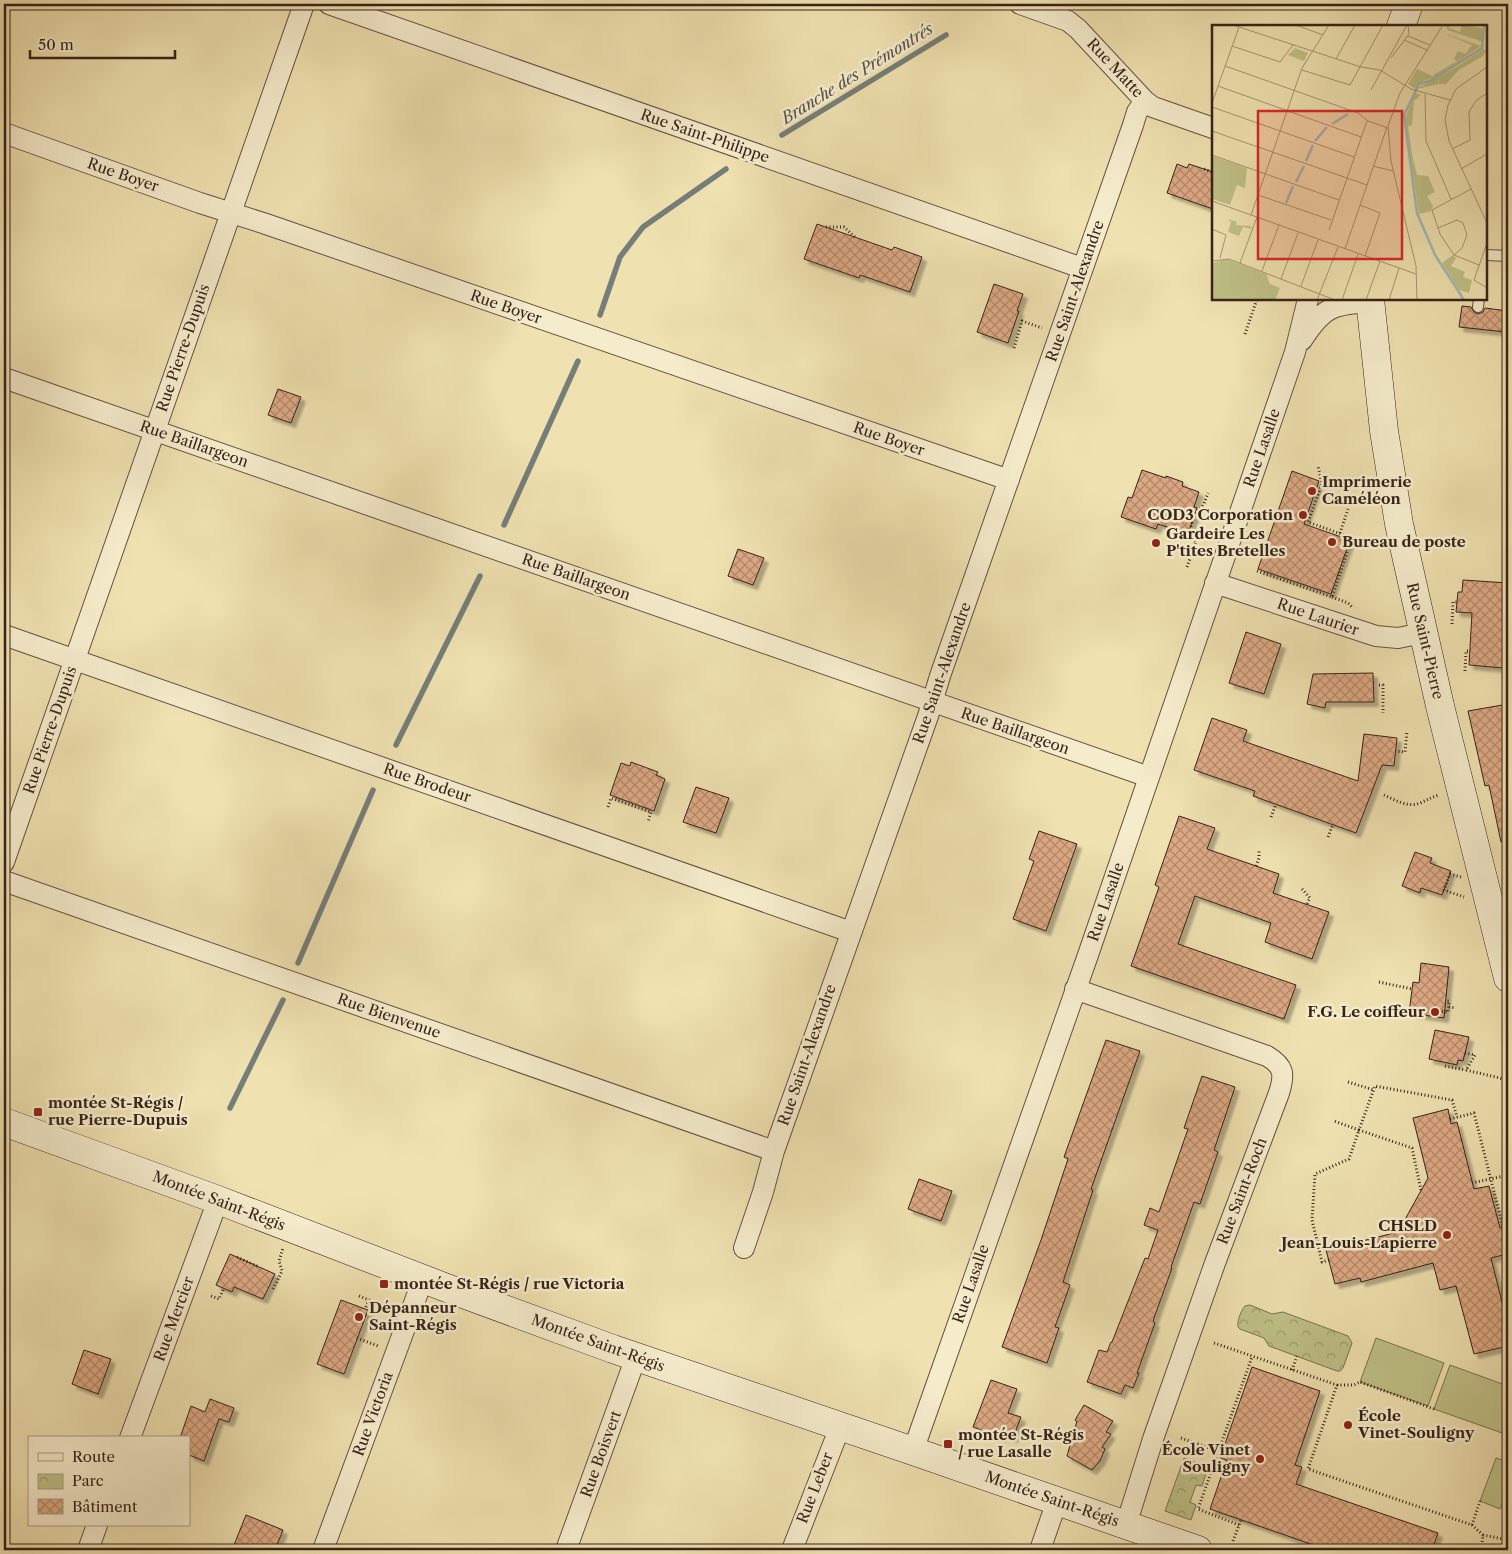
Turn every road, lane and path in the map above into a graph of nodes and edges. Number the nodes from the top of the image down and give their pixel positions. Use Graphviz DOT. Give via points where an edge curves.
graph roads {
  1 [pos="304,4"];
  2 [pos="328,4"];
  3 [pos="1020,4"];
  4 [pos="1409,4"];
  5 [pos="1401,25"];
  6 [pos="1146,101"];
  7 [pos="1212,128"];
  8 [pos="4,133"];
  9 [pos="1204,169"];
  10 [pos="1212,172"];
  11 [pos="230,212"];
  12 [pos="826,227"];
  13 [pos="856,238"];
  14 [pos="1487,255"];
  15 [pos="1508,256"];
  16 [pos="1082,268"];
  17 [pos="1257,300"];
  18 [pos="1308,300"];
  19 [pos="1370,300"];
  20 [pos="1022,321"];
  21 [pos="1244,334"];
  22 [pos="1014,348"];
  23 [pos="1295,352"];
  24 [pos="4,378"];
  25 [pos="154,431"];
  26 [pos="1318,466"];
  27 [pos="1009,480"];
  28 [pos="1208,493"];
  29 [pos="1316,498"];
  30 [pos="1323,501"];
  31 [pos="1348,509"];
  32 [pos="1340,533"];
  33 [pos="1187,567"];
  34 [pos="1257,571"];
  35 [pos="1215,583"];
  36 [pos="1332,597"];
  37 [pos="1348,602"];
  38 [pos="1457,602"];
  39 [pos="1452,624"];
  40 [pos="1423,633"];
  41 [pos="4,635"];
  42 [pos="1470,651"];
  43 [pos="75,660"];
  44 [pos="1465,671"];
  45 [pos="1379,685"];
  46 [pos="932,702"];
  47 [pos="1384,713"];
  48 [pos="1407,732"];
  49 [pos="1396,751"];
  50 [pos="1149,777"];
  51 [pos="1447,793"];
  52 [pos="1384,795"];
  53 [pos="1276,804"];
  54 [pos="608,807"];
  55 [pos="1271,817"];
  56 [pos="648,822"];
  57 [pos="1333,824"];
  58 [pos="1328,837"];
  59 [pos="1260,850"];
  60 [pos="4,862"];
  61 [pos="1256,866"];
  62 [pos="1450,874"];
  63 [pos="4,881"];
  64 [pos="1302,889"];
  65 [pos="1467,898"];
  66 [pos="1307,904"];
  67 [pos="851,932"];
  68 [pos="1508,978"];
  69 [pos="1379,982"];
  70 [pos="1075,989"];
  71 [pos="1412,989"];
  72 [pos="1446,1001"];
  73 [pos="1449,1007"];
  74 [pos="1456,1008"];
  75 [pos="1442,1011"];
  76 [pos="1465,1053"];
  77 [pos="1445,1066"];
  78 [pos="1466,1070"];
  79 [pos="1508,1080"];
  80 [pos="1348,1082"];
  81 [pos="1374,1090"];
  82 [pos="1457,1117"];
  83 [pos="1450,1119"];
  84 [pos="1334,1121"];
  85 [pos="4,1122"];
  86 [pos="1360,1130"];
  87 [pos="774,1151"];
  88 [pos="1504,1176"];
  89 [pos="1491,1178"];
  90 [pos="1472,1183"];
  91 [pos="1421,1190"];
  92 [pos="218,1200"];
  93 [pos="1503,1227"];
  94 [pos="284,1245"];
  95 [pos="744,1248"];
  96 [pos="237,1257"];
  97 [pos="1329,1260"];
  98 [pos="258,1267"];
  99 [pos="423,1279"];
  100 [pos="224,1288"];
  101 [pos="273,1289"];
  102 [pos="211,1296"];
  103 [pos="359,1296"];
  104 [pos="365,1309"];
  105 [pos="357,1338"];
  106 [pos="1214,1343"];
  107 [pos="381,1348"];
  108 [pos="1297,1356"];
  109 [pos="636,1357"];
  110 [pos="1252,1357"];
  111 [pos="1292,1370"];
  112 [pos="1337,1385"];
  113 [pos="1434,1409"];
  114 [pos="840,1427"];
  115 [pos="131,1436"];
  116 [pos="1181,1438"];
  117 [pos="1197,1443"];
  118 [pos="913,1451"];
  119 [pos="1218,1452"];
  120 [pos="1191,1460"];
  121 [pos="1057,1501"];
  122 [pos="1480,1501"];
  123 [pos="1241,1520"];
  124 [pos="1126,1525"];
  125 [pos="1239,1525"];
  126 [pos="1472,1525"];
  127 [pos="97,1526"];
  128 [pos="1483,1535"];
  129 [pos="1508,1540"];
  130 [pos="1233,1541"];
  131 [pos="88,1550"];
  132 [pos="323,1550"];
  133 [pos="566,1550"];
  134 [pos="792,1550"];
  135 [pos="1040,1550"];
  136 [pos="1198,1550"];
  137 [pos="1480,1550"];
  1 -- 11 [label="street, Rue Pierre-Dupuis"];
  2 -- 16 [label="street, Rue Saint-Philippe"];
  3 -- 6 [label="street, Rue Matte" via="1078,28"];
  4 -- 5 [label="street"];
  6 -- 7 [label="street, Rue Matte" via="1152,107"];
  6 -- 16 [label="street, Rue Saint-Alexandre" via="1132,125"];
  8 -- 11 [label="street, Rue Boyer"];
  9 -- 10 [label="path"];
  11 -- 25 [label="street, Rue Pierre-Dupuis"];
  11 -- 27 [label="street, Rue Boyer"];
  12 -- 13 [label="path" via="844,227"];
  14 -- 15 [label="lane"];
  16 -- 27 [label="street, Rue Saint-Alexandre"];
  17 -- 21 [label="path"];
  18 -- 23 [label="street, Rue Lasalle"];
  19 -- 23 [label="street, Rue Lasalle" via="1342,304 1320,315"];
  19 -- 40 [label="street, Rue Saint-Pierre" via="1392,486"];
  20 -- 22 [label="path"];
  23 -- 35 [label="street, Rue Lasalle"];
  24 -- 25 [label="street, Rue Baillargeon"];
  25 -- 43 [label="street, Rue Pierre-Dupuis"];
  25 -- 46 [label="street, Rue Baillargeon"];
  26 -- 29 [label="path" via="1322,484"];
  27 -- 46 [label="street, Rue Saint-Alexandre"];
  28 -- 33 [label="path" via="1196,511 1188,534 1187,538 1196,541"];
  29 -- 30 [label="path"];
  29 -- 32 [label="path" via="1307,523"];
  31 -- 32 [label="path"];
  32 -- 36 [label="path" via="1352,538"];
  34 -- 36 [label="path"];
  35 -- 40 [label="street, Rue Laurier" via="1376,636 1398,638"];
  35 -- 50 [label="street, Rue Lasalle"];
  36 -- 37 [label="path"];
  38 -- 39 [label="path" via="1453,602"];
  40 -- 68 [label="street, Rue Saint-Pierre"];
  41 -- 43 [label="street, Rue Brodeur"];
  42 -- 44 [label="path" via="1466,651"];
  43 -- 60 [label="street, Rue Pierre-Dupuis"];
  43 -- 67 [label="street, Rue Brodeur"];
  45 -- 47 [label="path" via="1383,685"];
  46 -- 50 [label="street, Rue Baillargeon"];
  46 -- 67 [label="street, Rue Saint-Alexandre"];
  48 -- 49 [label="path" via="1405,752"];
  50 -- 70 [label="street, Rue Lasalle"];
  51 -- 52 [label="path" via="1412,806"];
  53 -- 55 [label="path"];
  54 -- 56 [label="path" via="610,798 633,804 651,812"];
  57 -- 58 [label="path"];
  59 -- 61 [label="path"];
  62 -- 65 [label="path" via="1444,890"];
  63 -- 87 [label="street, Rue Bienvenue"];
  64 -- 66 [label="path" via="1310,898"];
  67 -- 87 [label="street, Rue Saint-Alexandre"];
  69 -- 71 [label="path"];
  70 -- 118 [label="street, Rue Lasalle"];
  70 -- 124 [label="street, Rue Saint-Roch" via="1267,1056 1283,1072 1283,1082 1215,1263"];
  72 -- 73 [label="path" via="1449,1001"];
  73 -- 74 [label="path"];
  73 -- 75 [label="path" via="1448,1012"];
  76 -- 78 [label="path" via="1475,1055"];
  77 -- 78 [label="path"];
  78 -- 79 [label="path"];
  80 -- 81 [label="path"];
  81 -- 82 [label="path" via="1375,1086 1452,1100"];
  81 -- 86 [label="path"];
  82 -- 83 [label="path"];
  82 -- 89 [label="path" via="1474,1113"];
  84 -- 86 [label="path"];
  85 -- 92 [label="street, Montée Saint-Régis"];
  86 -- 91 [label="path" via="1412,1148"];
  86 -- 97 [label="path" via="1349,1158 1315,1174 1312,1220 1322,1262"];
  87 -- 95 [label="street, Rue Saint-Alexandre"];
  88 -- 89 [label="path"];
  89 -- 90 [label="path"];
  89 -- 93 [label="path"];
  92 -- 99 [label="street, Montée Saint-Régis"];
  92 -- 115 [label="street, Rue Mercier"];
  94 -- 101 [label="path" via="279,1261 282,1271"];
  96 -- 98 [label="path"];
  99 -- 109 [label="street, Montée Saint-Régis"];
  99 -- 132 [label="street, Rue Victoria"];
  100 -- 102 [label="path" via="219,1299"];
  103 -- 104 [label="path" via="369,1300"];
  105 -- 107 [label="path"];
  106 -- 110 [label="path"];
  108 -- 111 [label="path"];
  109 -- 114 [label="street, Montée Saint-Régis"];
  109 -- 133 [label="street, Rue Boisvert"];
  110 -- 111 [label="path"];
  110 -- 119 [label="path"];
  111 -- 112 [label="path"];
  112 -- 113 [label="path" via="1360,1382"];
  112 -- 126 [label="path" via="1308,1468"];
  114 -- 118 [label="street, Montée Saint-Régis"];
  114 -- 134 [label="street, Rue Leber"];
  116 -- 117 [label="path"];
  117 -- 119 [label="path"];
  117 -- 120 [label="path"];
  118 -- 121 [label="street, Montée Saint-Régis"];
  119 -- 125 [label="path" via="1198,1509"];
  121 -- 124 [label="street, Montée Saint-Régis"];
  121 -- 135 [label="street"];
  122 -- 126 [label="path"];
  123 -- 125 [label="path"];
  124 -- 136 [label="street, Montée Saint-Régis"];
  125 -- 130 [label="path"];
  126 -- 128 [label="path"];
  127 -- 131 [label="street"];
  128 -- 129 [label="path"];
  128 -- 137 [label="path"];
}
